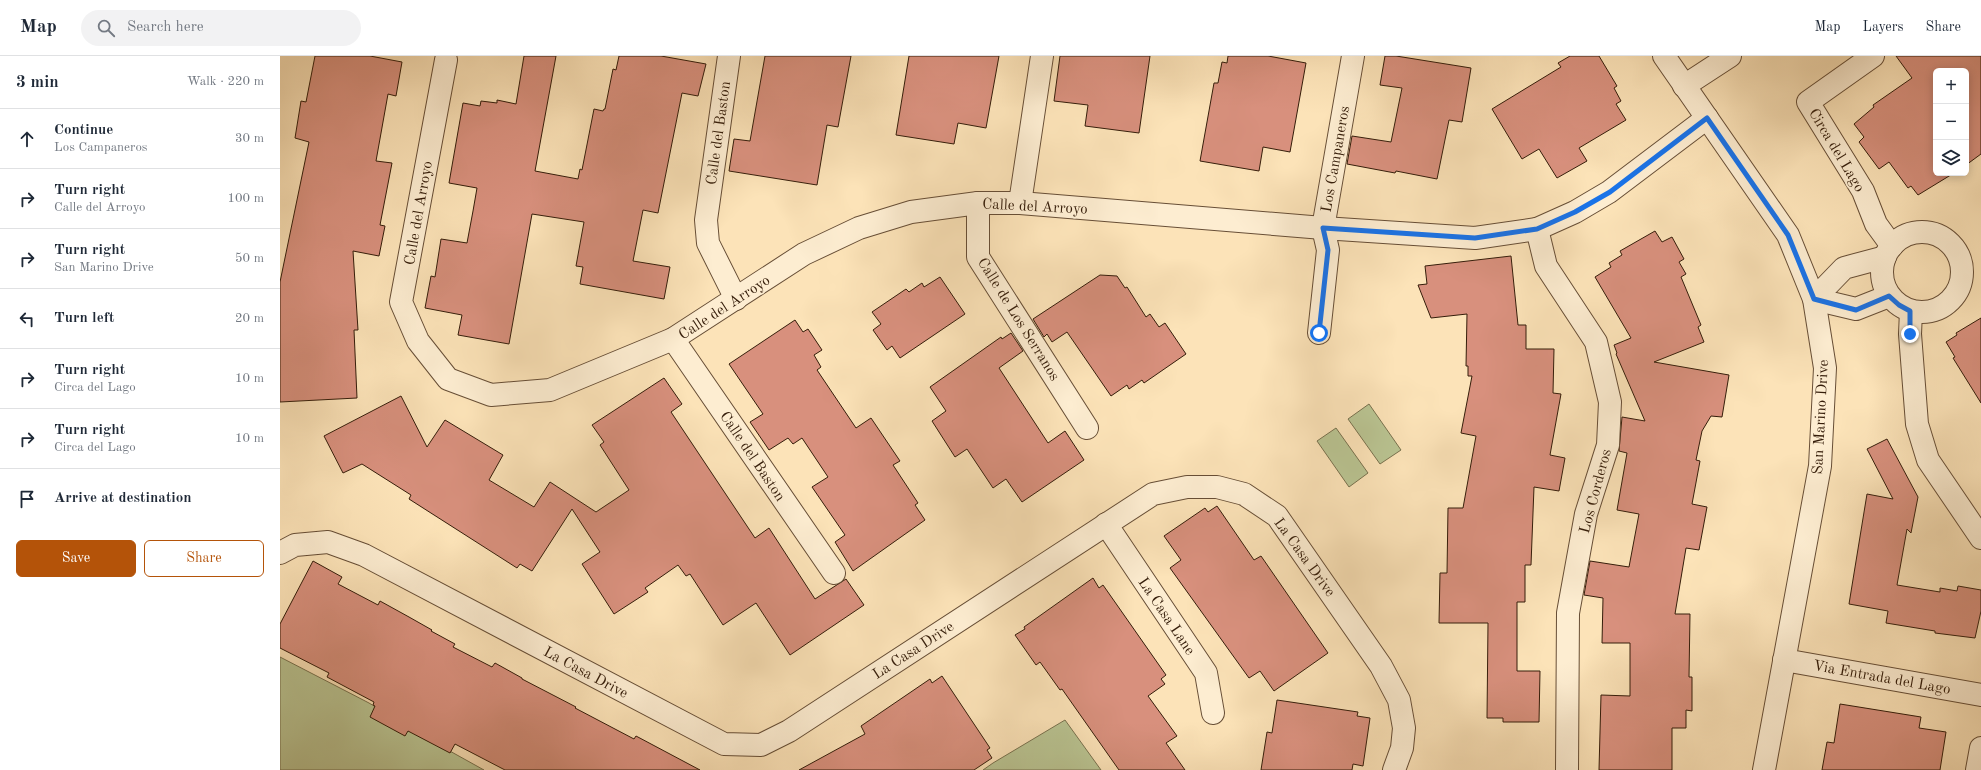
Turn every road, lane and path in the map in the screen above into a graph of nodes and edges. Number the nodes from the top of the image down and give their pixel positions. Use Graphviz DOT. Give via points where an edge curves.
graph roads {
  1 [pos="729,56"];
  2 [pos="1042,56"];
  3 [pos="1353,56"];
  4 [pos="1664,56"];
  5 [pos="1730,56"];
  6 [pos="1873,56"];
  7 [pos="446,60"];
  8 [pos="1684,86"];
  9 [pos="1707,118"];
  10 [pos="978,203"];
  11 [pos="1020,203"];
  12 [pos="1323,228"];
  13 [pos="1537,229"];
  14 [pos="1888,251"];
  15 [pos="1889,296"];
  16 [pos="736,299"];
  17 [pos="1814,299"];
  18 [pos="1910,311"];
  19 [pos="1319,333"];
  20 [pos="673,339"];
  21 [pos="1087,428"];
  22 [pos="1106,524"];
  23 [pos="1981,538"];
  24 [pos="280,553"];
  25 [pos="834,573"];
  26 [pos="1784,660"];
  27 [pos="1981,695"];
  28 [pos="1213,713"];
  29 [pos="1981,748"];
  30 [pos="1394,770"];
  31 [pos="1567,770"];
  32 [pos="1764,770"];
  33 [pos="1977,770"];
  1 -- 16 [label="street, Calle del Baston" via="706,220 708,244"];
  2 -- 11 [label="street"];
  3 -- 12 [label="street, Los Campaneros"];
  4 -- 8 [label="street, San Marino Drive"];
  5 -- 8 [label="street"];
  6 -- 14 [label="street, Circa del Lago" via="1808,102 1863,191"];
  7 -- 20 [label="street, Calle del Arroyo" via="401,302 418,341 448,380 491,395 550,390"];
  8 -- 9 [label="street, San Marino Drive"];
  9 -- 13 [label="street, Calle del Arroyo" via="1610,192 1575,212"];
  9 -- 17 [label="street, San Marino Drive" via="1788,235"];
  10 -- 11 [label="street, Calle del Arroyo"];
  10 -- 16 [label="street, Calle del Arroyo" via="911,212 859,228 804,254"];
  10 -- 21 [label="street, Calle de Los Serranos" via="978,257"];
  11 -- 12 [label="street, Calle del Arroyo"];
  12 -- 13 [label="street, Calle del Arroyo" via="1475,238"];
  12 -- 19 [label="street, Los Campaneros" via="1328,250"];
  13 -- 31 [label="street, Los Corderos" via="1546,266 1596,342 1610,402 1608,445 1586,514 1568,613"];
  14 -- 15 [label="street" via="1882,270 1883,284"];
  14 -- 17 [label="street" via="1844,268"];
  14 -- 18 [label="street" via="1903,237 1929,232 1942,237 1960,256 1962,282 1948,304 1923,313"];
  15 -- 17 [label="street" via="1856,310"];
  15 -- 18 [label="street"];
  16 -- 20 [label="street, Calle del Arroyo"];
  17 -- 26 [label="street, San Marino Drive" via="1825,368 1820,466"];
  18 -- 23 [label="street" via="1917,424 1928,460"];
  20 -- 25 [label="street, Calle del Baston"];
  22 -- 24 [label="street, La Casa Drive" via="789,731 761,745 724,744 364,556 328,542 295,545"];
  22 -- 28 [label="street, La Casa Lane" via="1206,673"];
  22 -- 30 [label="street, La Casa Drive" via="1153,494 1187,487 1217,487 1244,494 1277,516 1381,666 1399,700 1404,728 1402,748"];
  26 -- 27 [label="street, Via Entrada del Lago"];
  26 -- 32 [label="street, San Marino Drive"];
  29 -- 33 [label="street"];
}
